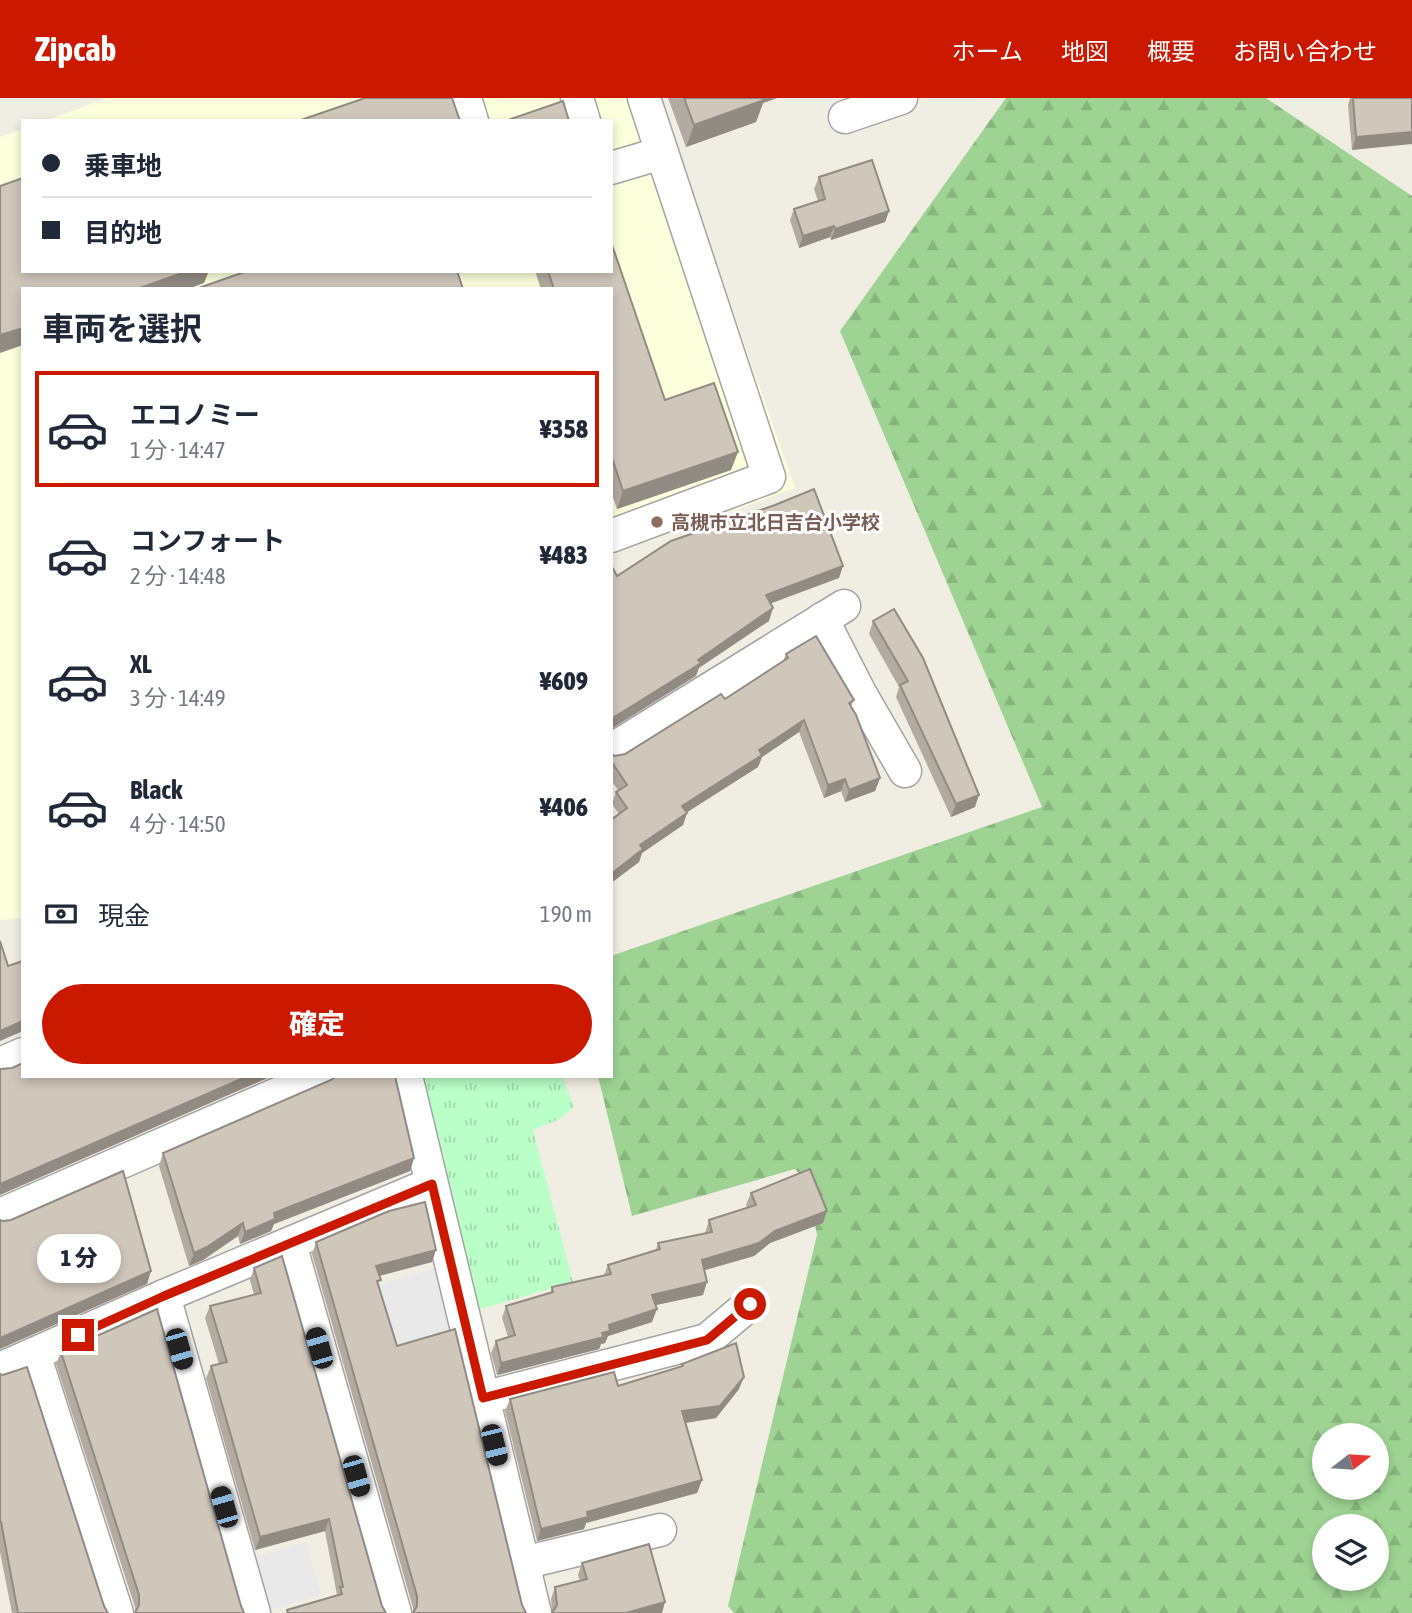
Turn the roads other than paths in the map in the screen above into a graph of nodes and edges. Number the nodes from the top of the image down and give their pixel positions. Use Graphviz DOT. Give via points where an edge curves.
graph roads {
  1 [pos="465,98"];
  2 [pos="577,98"];
  3 [pos="644,98"];
  4 [pos="885,100"];
  5 [pos="845,117"];
  6 [pos="471,119"];
  7 [pos="583,119"];
  8 [pos="662,153"];
  9 [pos="613,167"];
  10 [pos="613,535"];
  11 [pos="613,749"];
  12 [pos="905,771"];
  13 [pos="21,1055"];
  14 [pos="0,1064"];
  15 [pos="314,1078"];
  16 [pos="406,1078"];
  17 [pos="432,1184"];
  18 [pos="0,1214"];
  19 [pos="289,1244"];
  20 [pos="164,1296"];
  21 [pos="750,1304"];
  22 [pos="34,1354"];
  23 [pos="0,1369"];
  24 [pos="483,1398"];
  25 [pos="660,1531"];
  26 [pos="523,1563"];
  27 [pos="117,1613"];
  28 [pos="254,1613"];
  29 [pos="395,1613"];
  30 [pos="535,1613"];
  1 -- 6 [label="street"];
  2 -- 7 [label="street"];
  3 -- 8 [label="street"];
  4 -- 5 [label="street"];
  8 -- 9 [label="street"];
  8 -- 10 [label="street" via="769,477"];
  11 -- 12 [label="street" via="833,612 860,693"];
  13 -- 14 [label="street"];
  15 -- 18 [label="street"];
  16 -- 17 [label="street"];
  17 -- 19 [label="street"];
  17 -- 24 [label="street"];
  19 -- 20 [label="street"];
  19 -- 29 [label="street"];
  20 -- 22 [label="street"];
  20 -- 28 [label="street"];
  21 -- 24 [label="street" via="707,1340"];
  22 -- 23 [label="street"];
  22 -- 27 [label="street"];
  24 -- 26 [label="street"];
  25 -- 26 [label="street"];
  26 -- 30 [label="street"];
}
